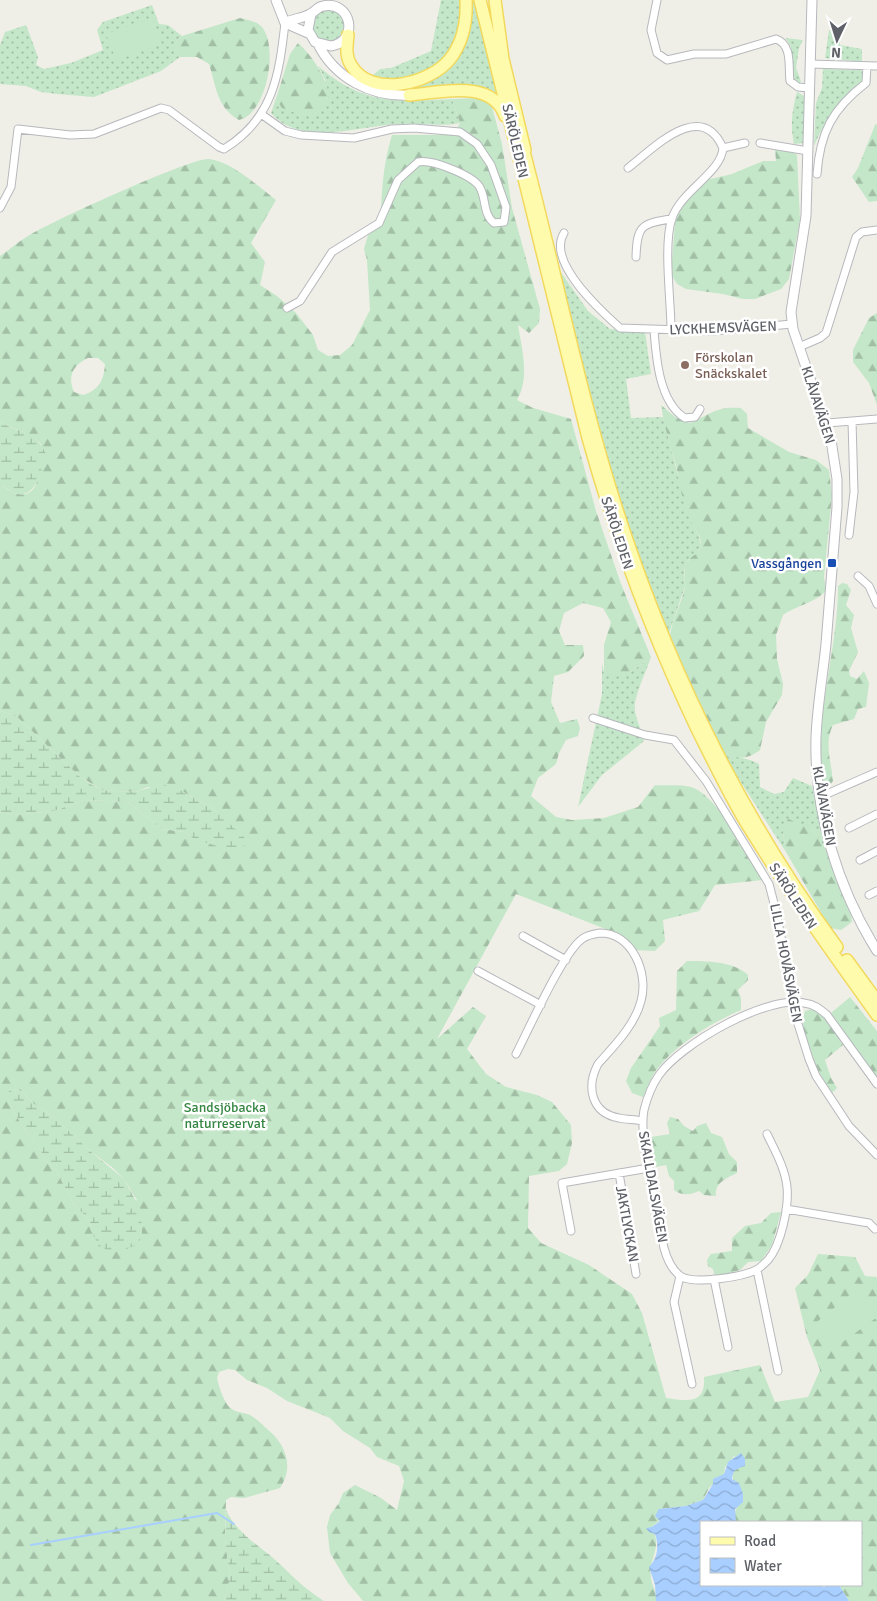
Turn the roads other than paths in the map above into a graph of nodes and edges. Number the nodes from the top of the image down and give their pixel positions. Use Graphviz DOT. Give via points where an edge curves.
graph roads {
  1 [pos="276,0"];
  2 [pos="466,0"];
  3 [pos="480,0"];
  4 [pos="485,0"];
  5 [pos="494,0"];
  6 [pos="656,0"];
  7 [pos="812,0"];
  8 [pos="335,3"];
  9 [pos="315,8"];
  10 [pos="285,23"];
  11 [pos="310,34"];
  12 [pos="348,35"];
  13 [pos="318,44"];
  14 [pos="810,64"];
  15 [pos="867,66"];
  16 [pos="877,66"];
  17 [pos="809,88"];
  18 [pos="409,95"];
  19 [pos="261,114"];
  20 [pos="744,143"];
  21 [pos="760,143"];
  22 [pos="723,148"];
  23 [pos="808,151"];
  24 [pos="521,153"];
  25 [pos="628,168"];
  26 [pos="816,174"];
  27 [pos="0,208"];
  28 [pos="672,218"];
  29 [pos="877,230"];
  30 [pos="564,233"];
  31 [pos="636,257"];
  32 [pos="287,308"];
  33 [pos="792,324"];
  34 [pos="654,330"];
  35 [pos="670,330"];
  36 [pos="799,347"];
  37 [pos="700,409"];
  38 [pos="877,419"];
  39 [pos="852,420"];
  40 [pos="826,423"];
  41 [pos="849,535"];
  42 [pos="858,576"];
  43 [pos="877,604"];
  44 [pos="593,718"];
  45 [pos="877,772"];
  46 [pos="820,797"];
  47 [pos="877,814"];
  48 [pos="849,828"];
  49 [pos="877,851"];
  50 [pos="860,860"];
  51 [pos="877,892"];
  52 [pos="869,896"];
  53 [pos="523,936"];
  54 [pos="877,951"];
  55 [pos="566,960"];
  56 [pos="478,971"];
  57 [pos="877,1001"];
  58 [pos="794,1002"];
  59 [pos="541,1005"];
  60 [pos="877,1015"];
  61 [pos="516,1054"];
  62 [pos="877,1084"];
  63 [pos="642,1120"];
  64 [pos="767,1134"];
  65 [pos="877,1155"];
  66 [pos="649,1168"];
  67 [pos="619,1173"];
  68 [pos="786,1209"];
  69 [pos="875,1229"];
  70 [pos="570,1231"];
  71 [pos="757,1270"];
  72 [pos="636,1274"];
  73 [pos="680,1276"];
  74 [pos="714,1279"];
  75 [pos="728,1347"];
  76 [pos="778,1371"];
  77 [pos="692,1384"];
  1 -- 10 [label="street"];
  2 -- 12 [label="main road" via="464,31 450,58 431,74 413,82 381,83 359,74 347,55"];
  3 -- 24 [label="main road, SÄRÖLEDEN"];
  4 -- 24 [label="main road, SÄRÖLEDEN"];
  5 -- 24 [label="main road" via="502,51 524,142"];
  6 -- 17 [label="street" via="651,30 657,53 662,58 726,54 776,38 786,46 790,81 798,87"];
  7 -- 14 [label="street, KLÅVAVÄGEN"];
  8 -- 9 [label="street"];
  8 -- 12 [label="street" via="349,19"];
  9 -- 10 [label="street"];
  9 -- 11 [label="street" via="308,26"];
  10 -- 11 [label="street"];
  10 -- 19 [label="street" via="276,84"];
  11 -- 13 [label="street"];
  12 -- 13 [label="street" via="335,46"];
  13 -- 18 [label="street" via="332,65 355,83 382,94"];
  14 -- 15 [label="street"];
  14 -- 17 [label="street, KLÅVAVÄGEN"];
  15 -- 16 [label="street"];
  15 -- 26 [label="street" via="866,83 844,102 825,130"];
  17 -- 23 [label="street, KLÅVAVÄGEN"];
  18 -- 24 [label="main road" via="464,91 488,94 499,104"];
  19 -- 27 [label="street" via="224,149 166,108 155,109 104,132 87,135 18,129 11,187"];
  19 -- 32 [label="street" via="285,131 301,135 354,138 392,129 414,128 460,132 484,153 506,207 504,222 494,223 486,211 480,188 471,178 429,161 418,162 398,180 379,223 332,252 303,297"];
  20 -- 22 [label="street"];
  21 -- 23 [label="street"];
  22 -- 25 [label="street" via="708,127 692,125"];
  22 -- 28 [label="street" via="716,165 686,195"];
  23 -- 33 [label="street, KLÅVAVÄGEN" via="805,230 792,298"];
  24 -- 57 [label="main road, SÄRÖLEDEN" via="616,505 638,572 678,669 756,823 829,936"];
  24 -- 60 [label="main road, SÄRÖLEDEN" via="590,446 641,603 669,670 744,820 792,897"];
  28 -- 31 [label="street" via="651,223 640,230"];
  28 -- 35 [label="street" via="668,252"];
  29 -- 36 [label="street" via="862,232 856,237 826,333"];
  30 -- 34 [label="street, LYCKHEMSVÄGEN" via="564,263 581,288 620,328"];
  33 -- 35 [label="street, LYCKHEMSVÄGEN" via="751,330"];
  33 -- 36 [label="street, KLÅVAVÄGEN"];
  34 -- 35 [label="street, LYCKHEMSVÄGEN"];
  34 -- 37 [label="street, LYCKHEMSVÄGEN" via="661,381 674,407 685,418 695,417"];
  36 -- 40 [label="street, KLÅVAVÄGEN"];
  38 -- 39 [label="street"];
  39 -- 40 [label="street"];
  39 -- 41 [label="street" via="854,492"];
  40 -- 46 [label="street, KLÅVAVÄGEN" via="834,458 837,507 816,736"];
  42 -- 43 [label="street" via="869,586"];
  44 -- 58 [label="street, LILLA HOVÅSVÄGEN" via="645,735 674,740 692,761 768,884"];
  45 -- 46 [label="street"];
  46 -- 54 [label="street, KLÅVAVÄGEN" via="843,884"];
  47 -- 48 [label="street"];
  49 -- 50 [label="street"];
  51 -- 52 [label="street"];
  53 -- 55 [label="street"];
  55 -- 59 [label="street"];
  55 -- 63 [label="street" via="583,938 597,933 620,938 637,959 642,982 639,1008 598,1064 591,1090 594,1100 608,1115"];
  56 -- 59 [label="street"];
  58 -- 62 [label="street, SKALLDALSVÄGEN" via="816,1006 827,1015"];
  58 -- 63 [label="street, SKALLDALSVÄGEN" via="779,1004 730,1022 677,1057 659,1075 650,1090"];
  58 -- 65 [label="street, LILLA HOVÅSVÄGEN" via="805,1048 816,1076 857,1136"];
  59 -- 61 [label="street"];
  63 -- 66 [label="street, SKALLDALSVÄGEN"];
  64 -- 68 [label="street" via="783,1169 787,1187"];
  66 -- 67 [label="street, JAKTLYCKAN"];
  66 -- 73 [label="street, SKALLDALSVÄGEN" via="664,1248"];
  67 -- 70 [label="street, JAKTLYCKAN" via="562,1183"];
  67 -- 72 [label="street, JAKTLYCKAN"];
  68 -- 69 [label="street" via="869,1223"];
  68 -- 71 [label="street" via="772,1255"];
  71 -- 74 [label="street"];
  71 -- 76 [label="street"];
  73 -- 74 [label="street" via="694,1280"];
  73 -- 77 [label="street" via="674,1302"];
  74 -- 75 [label="street"];
}
